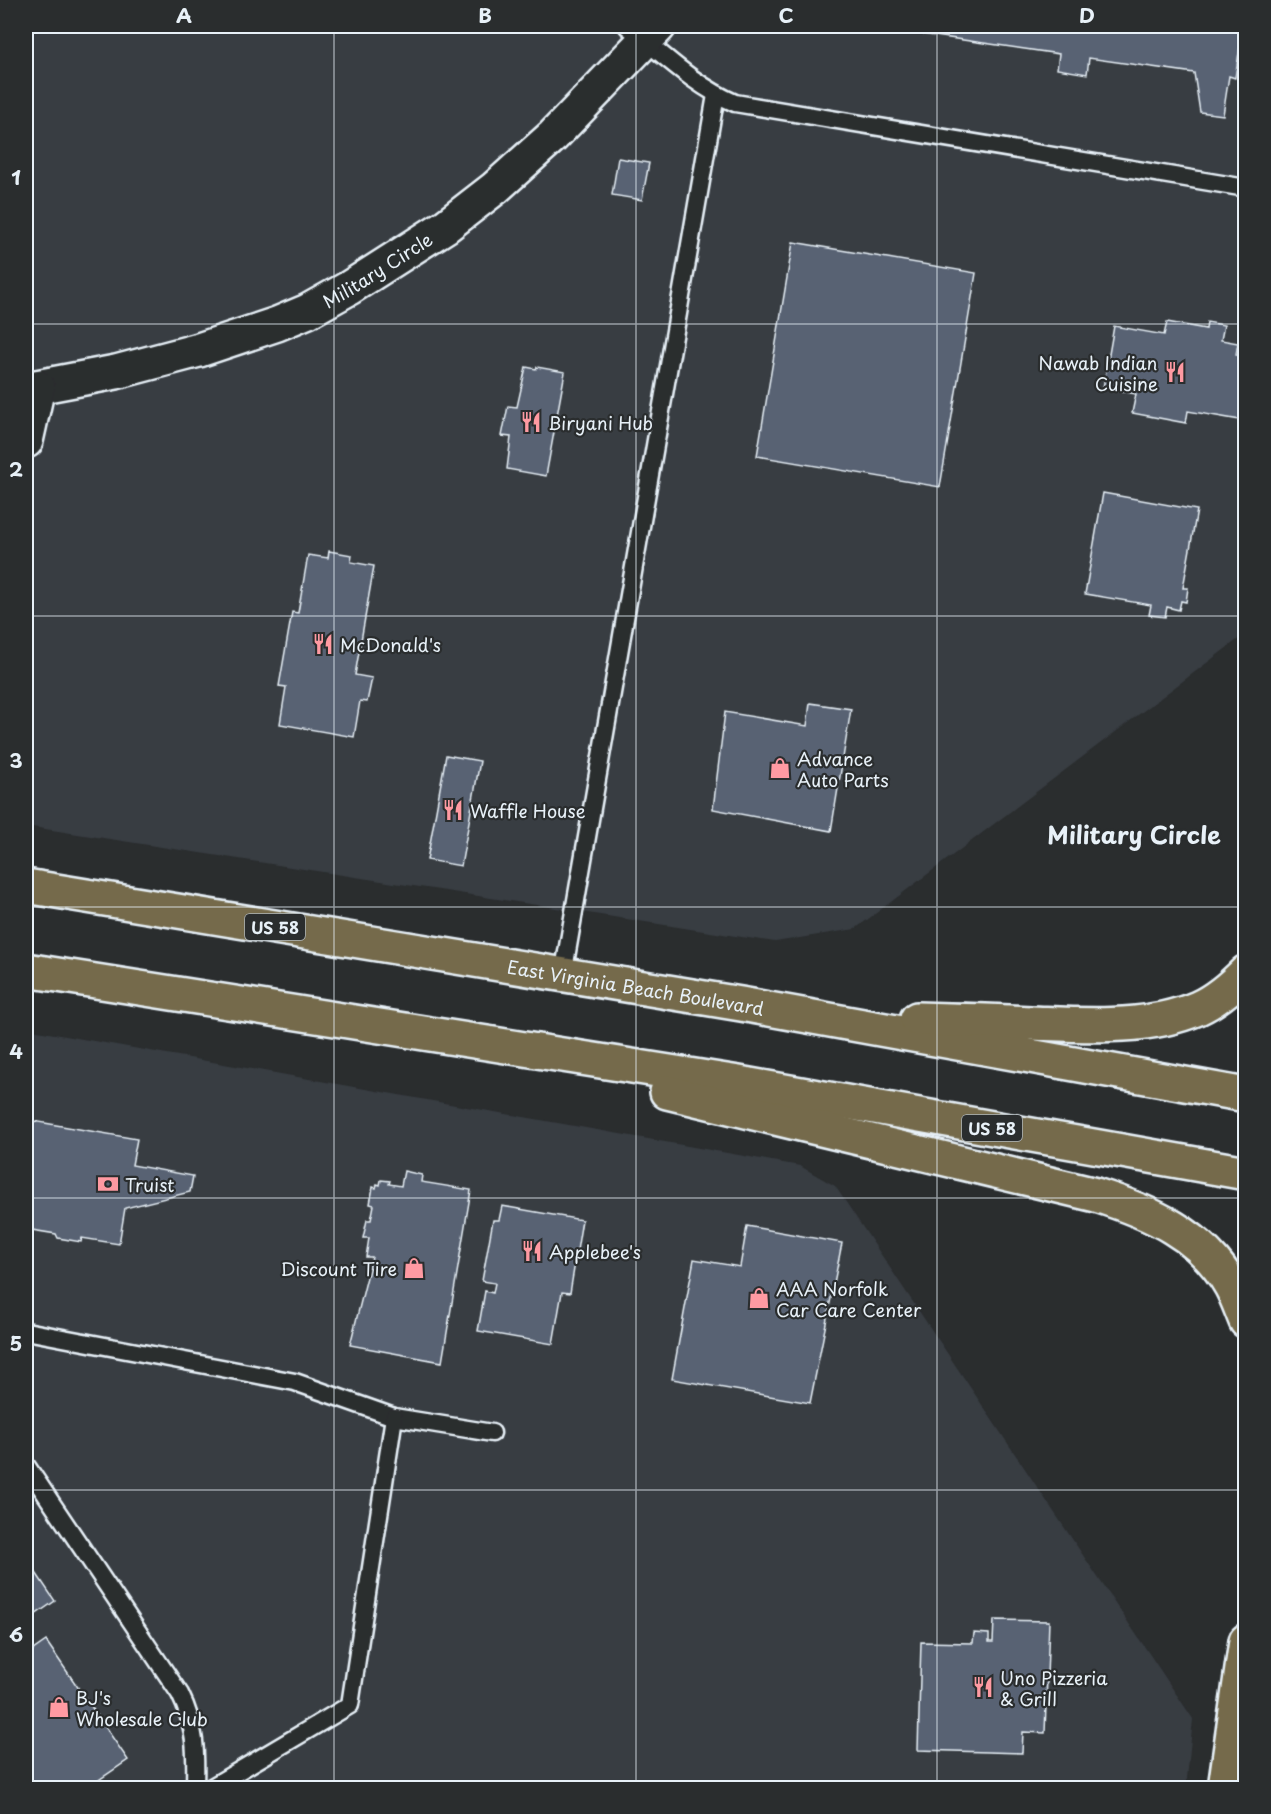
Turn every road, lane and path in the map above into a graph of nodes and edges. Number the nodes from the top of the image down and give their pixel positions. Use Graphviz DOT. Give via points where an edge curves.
graph roads {
  1 [pos="644,30"];
  2 [pos="716,95"];
  3 [pos="1243,188"];
  4 [pos="32,388"];
  5 [pos="26,441"];
  6 [pos="26,886"];
  7 [pos="26,970"];
  8 [pos="1245,972"];
  9 [pos="563,975"];
  10 [pos="798,1014"];
  11 [pos="560,1056"];
  12 [pos="1245,1095"];
  13 [pos="1245,1173"];
  14 [pos="1245,1321"];
  15 [pos="26,1331"];
  16 [pos="394,1417"];
  17 [pos="492,1433"];
  18 [pos="26,1466"];
  19 [pos="1245,1641"];
  20 [pos="195,1788"];
  21 [pos="210,1788"];
  22 [pos="1225,1788"];
  1 -- 2 [label="lane" via="694,81"];
  1 -- 4 [label="street, Military Circle" via="554,136 495,188 446,226 339,294 277,324 199,350 116,372"];
  2 -- 3 [label="lane" via="735,103"];
  2 -- 9 [label="lane"];
  4 -- 5 [label="street"];
  6 -- 9 [label="main road, East Virginia Beach Boulevard / US 58"];
  7 -- 11 [label="main road, US 58"];
  8 -- 10 [label="main road" via="1232,986 1200,1007 1143,1022 1079,1025"];
  9 -- 10 [label="main road, East Virginia Beach Boulevard / US 58"];
  10 -- 12 [label="main road, East Virginia Beach Boulevard / US 58"];
  11 -- 13 [label="main road, US 58" via="739,1083"];
  11 -- 14 [label="main road" via="638,1085 982,1166 1135,1208 1178,1229 1212,1258 1232,1287"];
  15 -- 16 [label="lane" via="295,1382"];
  16 -- 17 [label="lane"];
  16 -- 21 [label="lane" via="350,1705"];
  18 -- 20 [label="lane" via="180,1694 190,1714 196,1750"];
  19 -- 22 [label="main road"];
}
